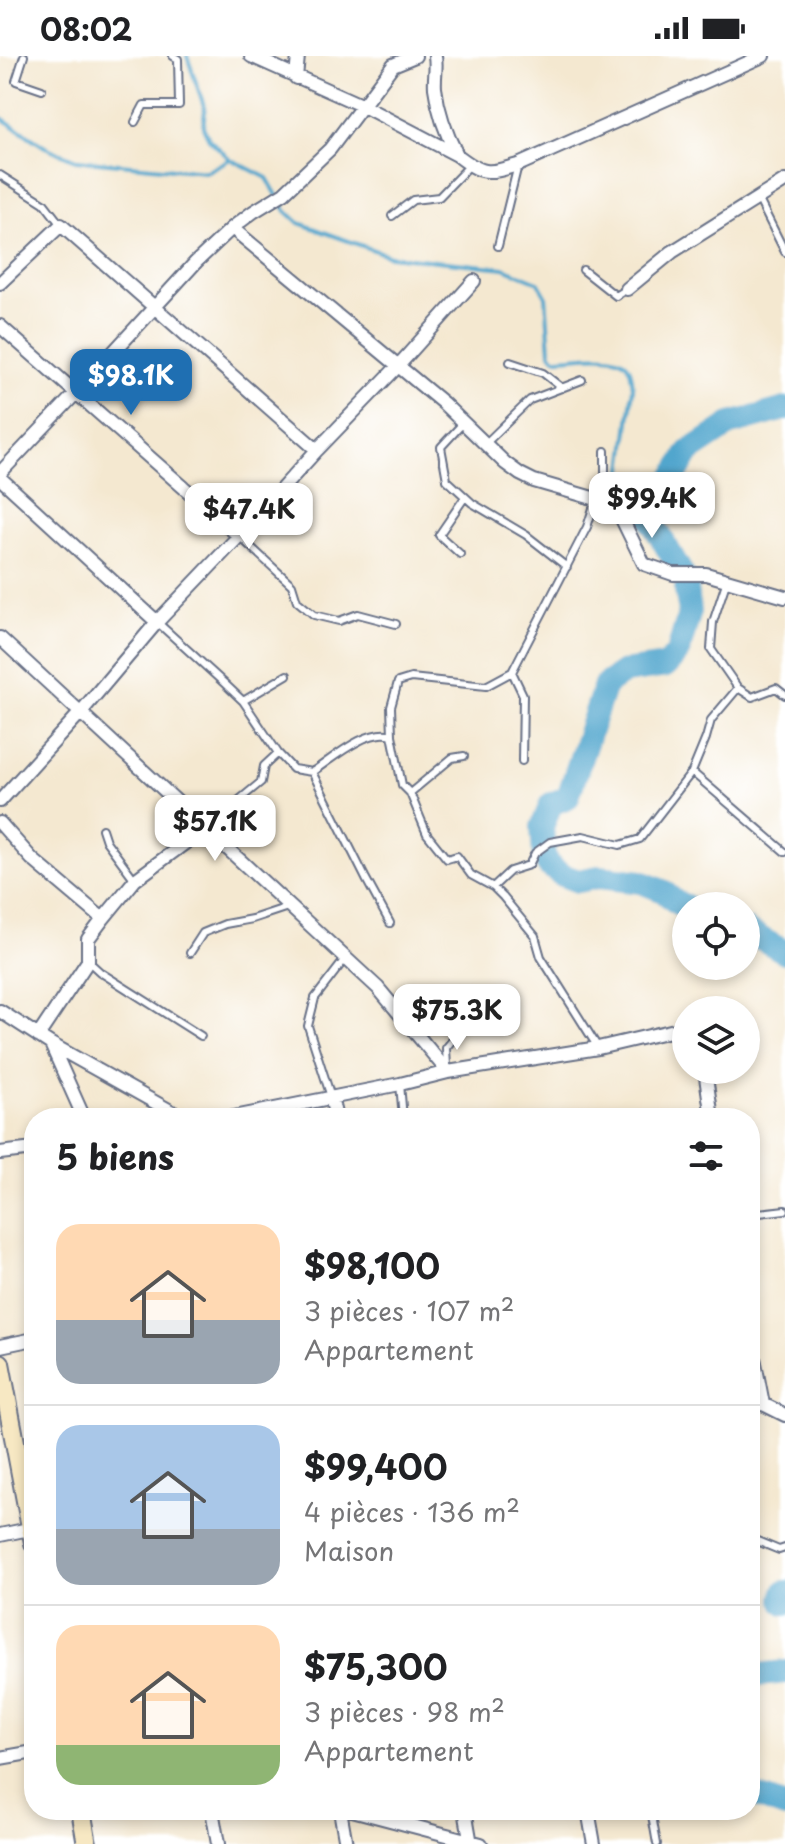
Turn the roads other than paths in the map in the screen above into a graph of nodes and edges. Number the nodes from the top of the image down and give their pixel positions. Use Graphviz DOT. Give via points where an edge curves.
graph roads {
  1 [pos="24,56"];
  2 [pos="173,56"];
  3 [pos="251,56"];
  4 [pos="298,56"];
  5 [pos="416,56"];
  6 [pos="450,56"];
  7 [pos="763,56"];
  8 [pos="435,59"];
  9 [pos="296,78"];
  10 [pos="42,90"];
  11 [pos="363,106"];
  12 [pos="135,122"];
  13 [pos="457,155"];
  14 [pos="470,165"];
  15 [pos="518,165"];
  16 [pos="0,175"];
  17 [pos="785,181"];
  18 [pos="758,198"];
  19 [pos="392,216"];
  20 [pos="61,225"];
  21 [pos="232,228"];
  22 [pos="498,246"];
  23 [pos="785,252"];
  24 [pos="583,270"];
  25 [pos="474,281"];
  26 [pos="0,283"];
  27 [pos="627,289"];
  28 [pos="155,306"];
  29 [pos="0,326"];
  30 [pos="510,362"];
  31 [pos="398,366"];
  32 [pos="582,380"];
  33 [pos="562,388"];
  34 [pos="76,393"];
  35 [pos="464,422"];
  36 [pos="485,444"];
  37 [pos="317,450"];
  38 [pos="605,451"];
  39 [pos="0,475"];
  40 [pos="465,497"];
  41 [pos="600,502"];
  42 [pos="239,536"];
  43 [pos="460,554"];
  44 [pos="567,567"];
  45 [pos="727,580"];
  46 [pos="785,597"];
  47 [pos="157,622"];
  48 [pos="396,624"];
  49 [pos="0,638"];
  50 [pos="512,672"];
  51 [pos="287,675"];
  52 [pos="738,688"];
  53 [pos="785,695"];
  54 [pos="243,701"];
  55 [pos="81,712"];
  56 [pos="392,735"];
  57 [pos="278,753"];
  58 [pos="464,756"];
  59 [pos="522,761"];
  60 [pos="312,772"];
  61 [pos="692,772"];
  62 [pos="410,793"];
  63 [pos="0,801"];
  64 [pos="0,823"];
  65 [pos="102,829"];
  66 [pos="204,829"];
  67 [pos="785,852"];
  68 [pos="135,880"];
  69 [pos="493,887"];
  70 [pos="288,907"];
  71 [pos="103,919"];
  72 [pos="390,923"];
  73 [pos="190,953"];
  74 [pos="345,959"];
  75 [pos="88,961"];
  76 [pos="0,1011"];
  77 [pos="470,1018"];
  78 [pos="672,1031"];
  79 [pos="38,1036"];
  80 [pos="201,1036"];
  81 [pos="51,1044"];
  82 [pos="598,1048"];
  83 [pos="448,1072"];
  84 [pos="400,1084"];
  85 [pos="707,1084"];
  86 [pos="331,1097"];
  87 [pos="80,1108"];
  88 [pos="165,1108"];
  89 [pos="278,1108"];
  90 [pos="334,1108"];
  91 [pos="402,1108"];
  92 [pos="711,1108"];
  93 [pos="24,1150"];
  94 [pos="0,1153"];
  95 [pos="785,1210"];
  96 [pos="760,1213"];
  97 [pos="24,1341"];
  98 [pos="0,1346"];
  99 [pos="0,1363"];
  100 [pos="760,1406"];
  101 [pos="785,1415"];
  102 [pos="24,1487"];
  103 [pos="24,1534"];
  104 [pos="0,1535"];
  105 [pos="760,1542"];
  106 [pos="785,1548"];
  107 [pos="24,1754"];
  108 [pos="0,1758"];
  109 [pos="83,1820"];
  110 [pos="214,1820"];
  111 [pos="342,1820"];
  112 [pos="389,1820"];
  113 [pos="468,1820"];
  114 [pos="590,1820"];
  115 [pos="653,1820"];
  116 [pos="474,1843"];
  117 [pos="87,1844"];
  118 [pos="218,1844"];
  119 [pos="346,1844"];
  120 [pos="594,1844"];
  121 [pos="657,1844"];
  1 -- 10 [label="lane" via="16,81"];
  2 -- 12 [label="lane" via="178,59 179,105 144,105"];
  3 -- 9 [label="street"];
  4 -- 9 [label="street"];
  5 -- 8 [label="street"];
  5 -- 11 [label="street" via="393,65"];
  6 -- 8 [label="street"];
  7 -- 15 [label="street"];
  8 -- 13 [label="street" via="445,131"];
  9 -- 11 [label="street"];
  11 -- 13 [label="street"];
  11 -- 21 [label="street" via="330,149 279,196"];
  13 -- 14 [label="street"];
  14 -- 15 [label="street" via="490,173"];
  14 -- 19 [label="lane" via="439,197 413,200"];
  15 -- 22 [label="lane"];
  16 -- 20 [label="lane" via="44,203"];
  17 -- 18 [label="street"];
  18 -- 23 [label="lane"];
  18 -- 27 [label="street" via="672,252"];
  20 -- 26 [label="street"];
  20 -- 28 [label="street"];
  21 -- 28 [label="street"];
  21 -- 31 [label="street"];
  24 -- 27 [label="lane" via="616,296"];
  25 -- 31 [label="street"];
  28 -- 34 [label="street"];
  28 -- 37 [label="street"];
  29 -- 34 [label="street"];
  30 -- 33 [label="lane" via="543,373"];
  31 -- 35 [label="street"];
  31 -- 37 [label="street"];
  32 -- 33 [label="lane"];
  33 -- 36 [label="lane" via="530,400"];
  34 -- 39 [label="street"];
  34 -- 42 [label="street"];
  35 -- 36 [label="street"];
  35 -- 40 [label="lane" via="441,447 447,480"];
  36 -- 41 [label="street" via="520,474"];
  37 -- 42 [label="street"];
  38 -- 41 [label="lane"];
  39 -- 47 [label="street"];
  40 -- 43 [label="lane" via="439,535"];
  40 -- 44 [label="lane"];
  41 -- 44 [label="lane"];
  41 -- 45 [label="street" via="621,517 644,564 673,574"];
  42 -- 47 [label="street"];
  42 -- 48 [label="lane" via="292,585 297,601 314,615 339,621 358,614"];
  44 -- 50 [label="lane"];
  45 -- 46 [label="street"];
  45 -- 52 [label="lane" via="713,622 711,649"];
  47 -- 54 [label="lane"];
  47 -- 55 [label="street"];
  49 -- 55 [label="street"];
  50 -- 56 [label="lane" via="486,686 411,678 398,682 391,707"];
  50 -- 59 [label="lane" via="523,695"];
  51 -- 54 [label="lane"];
  52 -- 53 [label="lane" via="752,697 776,688"];
  52 -- 61 [label="lane" via="711,720"];
  54 -- 57 [label="lane"];
  55 -- 63 [label="street"];
  55 -- 66 [label="street"];
  56 -- 60 [label="lane" via="366,737"];
  56 -- 62 [label="lane" via="402,785"];
  57 -- 60 [label="lane" via="293,769"];
  57 -- 66 [label="lane" via="264,766 261,782"];
  58 -- 62 [label="lane" via="452,758"];
  60 -- 72 [label="lane"];
  61 -- 67 [label="lane"];
  61 -- 69 [label="lane" via="640,839 620,845 583,836 550,842 529,865 510,871"];
  62 -- 69 [label="lane" via="427,834 447,859 457,856 471,875"];
  64 -- 71 [label="street" via="32,859"];
  65 -- 68 [label="lane"];
  66 -- 68 [label="street"];
  66 -- 70 [label="street"];
  68 -- 71 [label="street"];
  69 -- 82 [label="lane" via="535,936 541,957"];
  70 -- 73 [label="lane" via="203,933"];
  70 -- 74 [label="street"];
  71 -- 75 [label="street" via="88,939"];
  74 -- 83 [label="street" via="378,988"];
  74 -- 86 [label="lane" via="315,998 308,1026"];
  75 -- 79 [label="street"];
  75 -- 80 [label="lane"];
  76 -- 79 [label="street"];
  77 -- 83 [label="lane" via="446,1048"];
  78 -- 82 [label="street"];
  79 -- 81 [label="street"];
  81 -- 87 [label="street"];
  81 -- 88 [label="street"];
  82 -- 83 [label="street"];
  83 -- 84 [label="street"];
  84 -- 86 [label="street"];
  84 -- 91 [label="lane"];
  85 -- 92 [label="street"];
  86 -- 89 [label="street"];
  86 -- 90 [label="street"];
  93 -- 94 [label="street"];
  95 -- 96 [label="lane"];
  97 -- 98 [label="street"];
  99 -- 102 [label="street"];
  100 -- 101 [label="street"];
  103 -- 104 [label="street"];
  105 -- 106 [label="lane"];
  107 -- 108 [label="street"];
  109 -- 117 [label="street"];
  110 -- 118 [label="street"];
  111 -- 119 [label="street"];
  112 -- 116 [label="street"];
  113 -- 116 [label="street"];
  114 -- 120 [label="street"];
  115 -- 121 [label="lane"];
}
